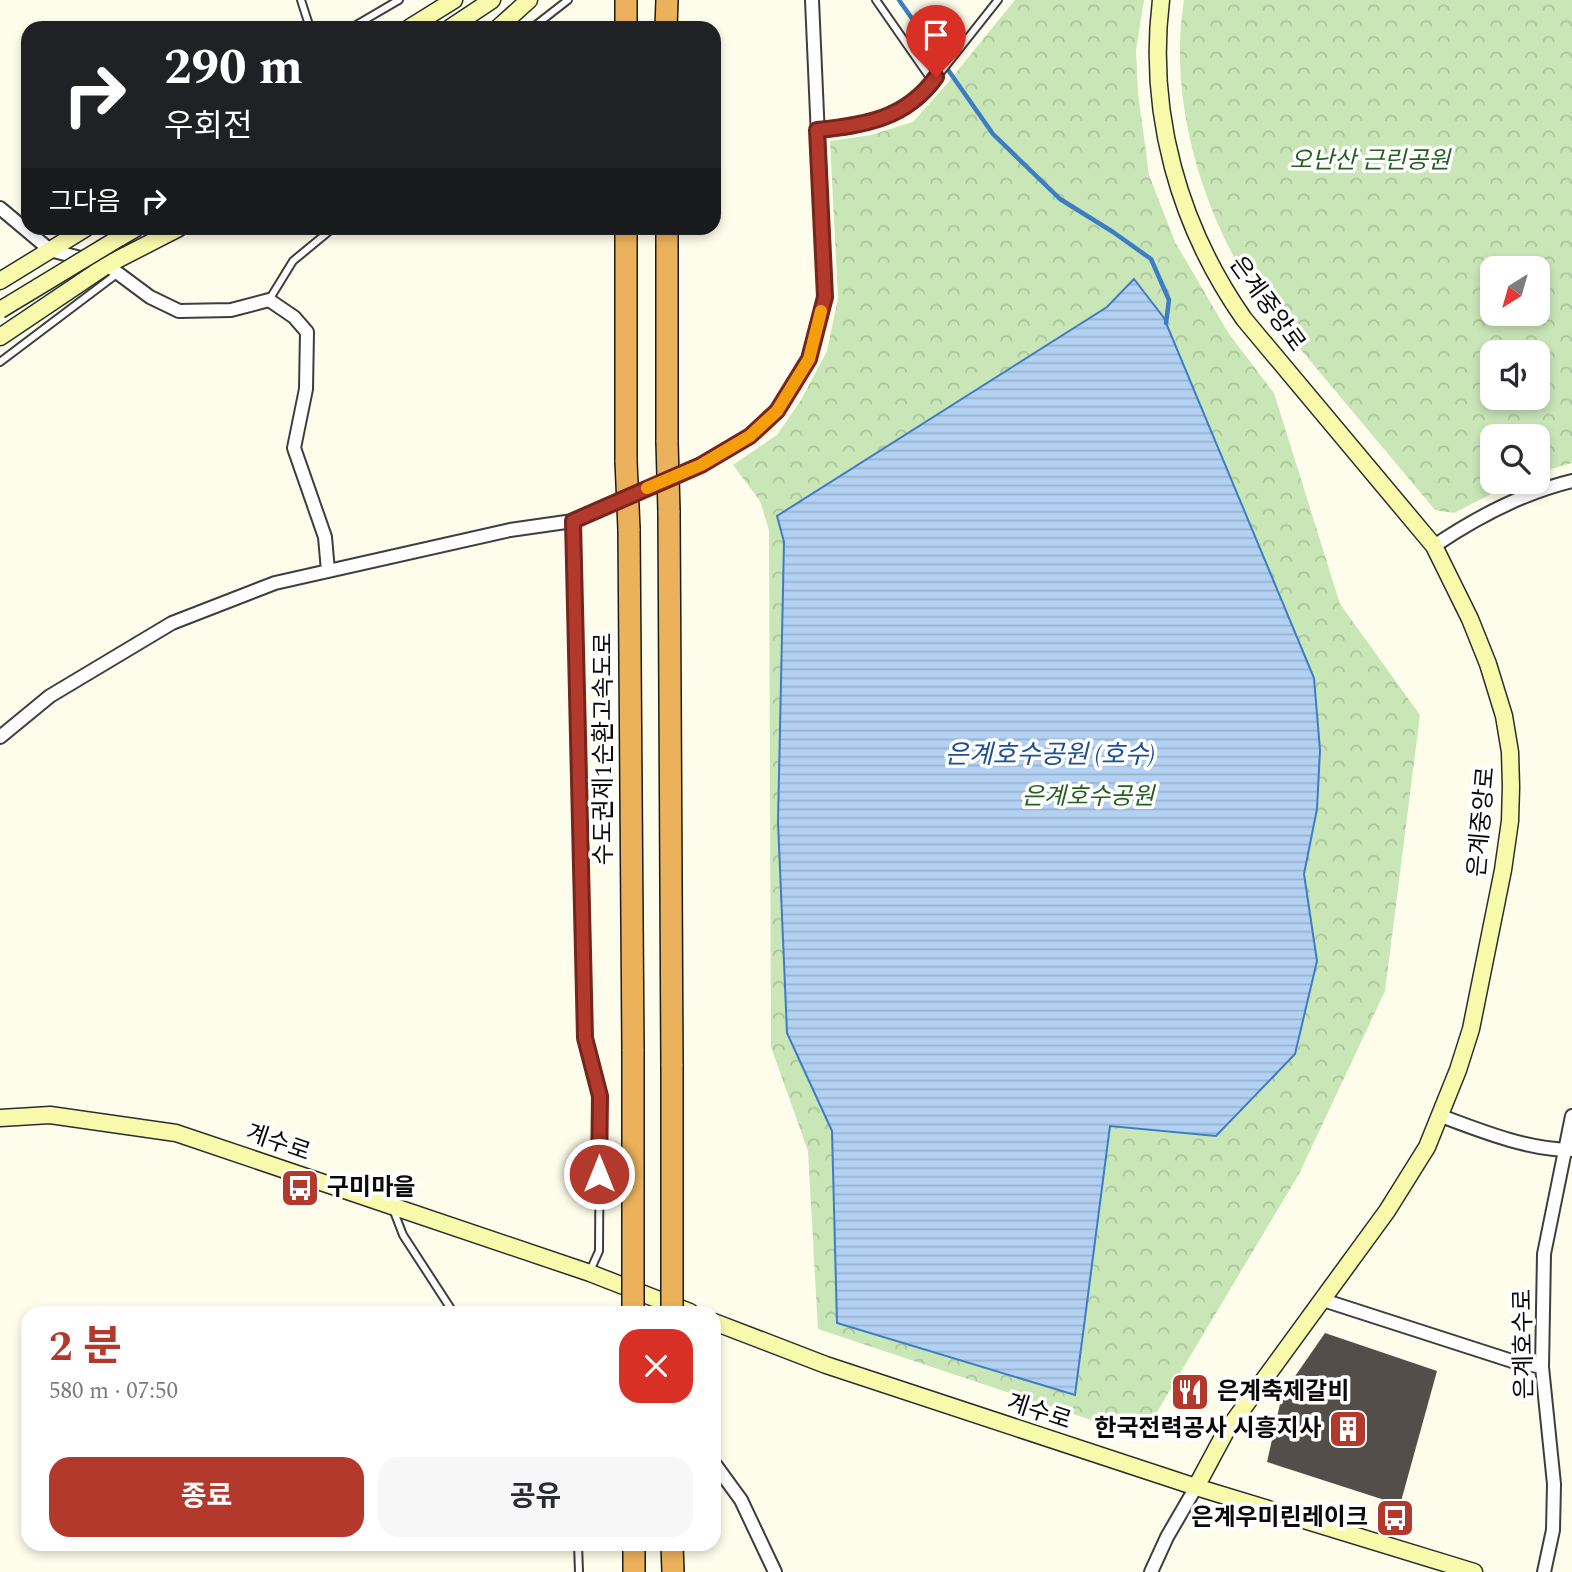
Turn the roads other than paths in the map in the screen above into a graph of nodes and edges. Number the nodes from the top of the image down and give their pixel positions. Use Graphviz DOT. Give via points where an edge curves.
graph roads {
  1 [pos="301,0"];
  2 [pos="399,0"];
  3 [pos="454,0"];
  4 [pos="492,0"];
  5 [pos="529,0"];
  6 [pos="568,0"];
  7 [pos="626,0"];
  8 [pos="812,0"];
  9 [pos="877,0"];
  10 [pos="998,0"];
  11 [pos="1161,0"];
  12 [pos="308,21"];
  13 [pos="363,21"];
  14 [pos="420,21"];
  15 [pos="460,21"];
  16 [pos="506,21"];
  17 [pos="542,21"];
  18 [pos="626,21"];
  19 [pos="935,80"];
  20 [pos="817,130"];
  21 [pos="0,208"];
  22 [pos="21,222"];
  23 [pos="36,235"];
  24 [pos="75,235"];
  25 [pos="124,235"];
  26 [pos="168,235"];
  27 [pos="325,235"];
  28 [pos="626,235"];
  29 [pos="667,235"];
  30 [pos="50,250"];
  31 [pos="113,269"];
  32 [pos="0,281"];
  33 [pos="269,300"];
  34 [pos="0,310"];
  35 [pos="0,337"];
  36 [pos="0,362"];
  37 [pos="1572,481"];
  38 [pos="573,521"];
  39 [pos="1434,546"];
  40 [pos="328,571"];
  41 [pos="0,737"];
  42 [pos="1441,1116"];
  43 [pos="1572,1116"];
  44 [pos="0,1118"];
  45 [pos="1569,1150"];
  46 [pos="391,1205"];
  47 [pos="590,1273"];
  48 [pos="1323,1300"];
  49 [pos="449,1306"];
  50 [pos="633,1306"];
  51 [pos="671,1306"];
  52 [pos="675,1306"];
  53 [pos="721,1325"];
  54 [pos="1542,1367"];
  55 [pos="721,1473"];
  56 [pos="1196,1488"];
  57 [pos="578,1551"];
  58 [pos="634,1551"];
  59 [pos="672,1551"];
  60 [pos="579,1572"];
  61 [pos="634,1572"];
  62 [pos="673,1572"];
  63 [pos="775,1572"];
  64 [pos="1150,1572"];
  65 [pos="1474,1572"];
  66 [pos="1544,1572"];
  1 -- 12 [label="lane"];
  2 -- 13 [label="lane"];
  3 -- 14 [label="street"];
  4 -- 15 [label="street"];
  5 -- 16 [label="street"];
  6 -- 17 [label="lane"];
  7 -- 18 [label="highway"];
  8 -- 20 [label="street"];
  9 -- 19 [label="lane"];
  10 -- 19 [label="lane"];
  11 -- 39 [label="street, 은계중앙로" via="1157,74 1162,118 1178,189 1209,262 1258,338"];
  19 -- 20 [label="lane" via="906,108 864,125"];
  20 -- 38 [label="street" via="825,297 809,359 777,411 750,436 701,465"];
  21 -- 22 [label="street"];
  23 -- 30 [label="street"];
  24 -- 30 [label="street"];
  25 -- 34 [label="street, bridge"];
  26 -- 31 [label="street"];
  27 -- 33 [label="lane" via="293,261"];
  28 -- 50 [label="highway, 수도권제1순환고속도로, bridge"];
  29 -- 51 [label="highway, bridge"];
  30 -- 31 [label="street"];
  30 -- 32 [label="street"];
  31 -- 33 [label="street" via="150,297 179,311 231,310"];
  31 -- 35 [label="street"];
  31 -- 36 [label="lane"];
  33 -- 40 [label="street" via="307,332 306,389 294,448 325,537"];
  37 -- 39 [label="street" via="1502,506"];
  38 -- 40 [label="street" via="510,530"];
  38 -- 47 [label="lane" via="585,1038 600,1096 599,1251"];
  39 -- 42 [label="street, 은계중앙로" via="1488,664 1504,716 1511,787 1503,870 1483,974 1471,1029"];
  40 -- 41 [label="street" via="275,583 172,623 50,696"];
  42 -- 45 [label="street" via="1514,1140"];
  42 -- 48 [label="street, 은계중앙로" via="1413,1172"];
  43 -- 45 [label="street, 은계호수로"];
  44 -- 46 [label="street, 계수로" via="50,1115 176,1133"];
  45 -- 54 [label="street, 은계호수로" via="1551,1209 1544,1254"];
  46 -- 47 [label="street, 계수로"];
  46 -- 49 [label="lane" via="403,1235"];
  47 -- 52 [label="street, 계수로"];
  48 -- 54 [label="street"];
  48 -- 56 [label="street, 은계중앙로" via="1225,1433"];
  53 -- 56 [label="street, 계수로" via="826,1365"];
  54 -- 66 [label="street, 은계호수로" via="1554,1484 1553,1530"];
  55 -- 63 [label="street" via="741,1500"];
  56 -- 64 [label="street, 은계중앙로"];
  56 -- 65 [label="street, 계수로"];
  57 -- 60 [label="lane"];
  58 -- 61 [label="highway"];
  59 -- 62 [label="highway"];
}
